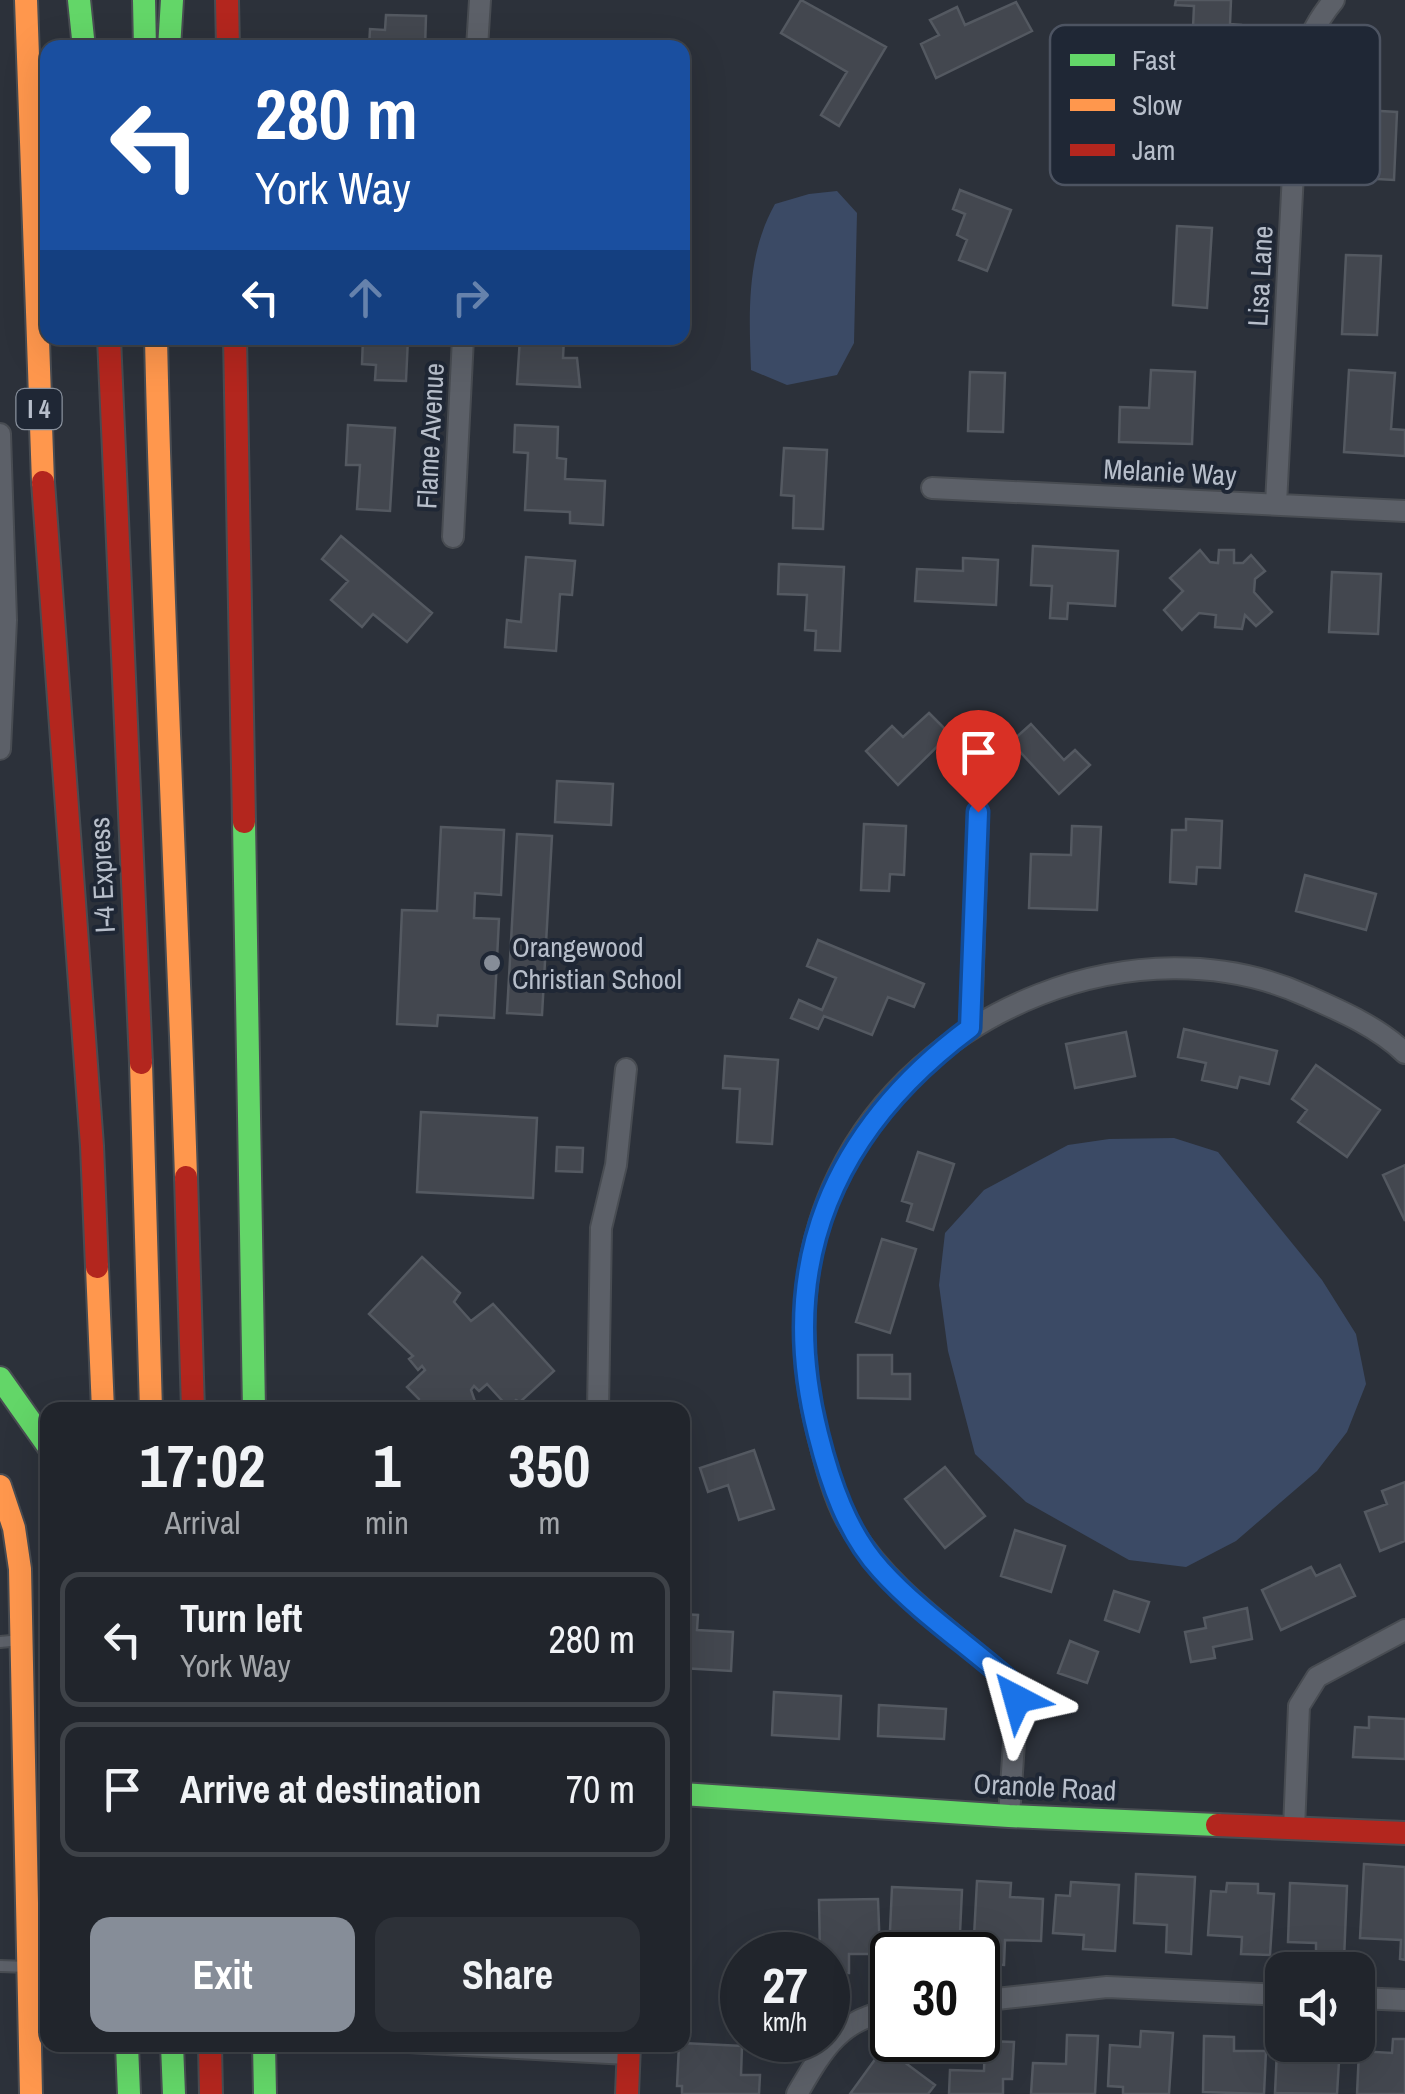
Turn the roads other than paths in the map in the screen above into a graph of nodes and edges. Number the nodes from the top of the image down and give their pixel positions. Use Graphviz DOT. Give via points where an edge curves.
graph roads {
  1 [pos="26,0"];
  2 [pos="78,0"];
  3 [pos="103,0"];
  4 [pos="144,0"];
  5 [pos="172,0"];
  6 [pos="226,0"];
  7 [pos="480,0"];
  8 [pos="1334,0"];
  9 [pos="1315,25"];
  10 [pos="83,40"];
  11 [pos="104,40"];
  12 [pos="146,40"];
  13 [pos="170,40"];
  14 [pos="228,40"];
  15 [pos="478,40"];
  16 [pos="1292,185"];
  17 [pos="109,345"];
  18 [pos="156,345"];
  19 [pos="235,345"];
  20 [pos="462,345"];
  21 [pos="0,434"];
  22 [pos="932,488"];
  23 [pos="1276,504"];
  24 [pos="1405,511"];
  25 [pos="452,537"];
  26 [pos="3,620"];
  27 [pos="0,749"];
  28 [pos="978,812"];
  29 [pos="970,1028"];
  30 [pos="1405,1053"];
  31 [pos="626,1069"];
  32 [pos="0,1378"];
  33 [pos="102,1402"];
  34 [pos="151,1402"];
  35 [pos="194,1402"];
  36 [pos="254,1402"];
  37 [pos="598,1402"];
  38 [pos="40,1435"];
  39 [pos="0,1486"];
  40 [pos="1405,1630"];
  41 [pos="11,1641"];
  42 [pos="690,1795"];
  43 [pos="1009,1816"];
  44 [pos="1294,1829"];
  45 [pos="1405,1834"];
  46 [pos="0,1966"];
  47 [pos="29,1967"];
  48 [pos="1265,1994"];
  49 [pos="1000,1998"];
  50 [pos="1375,1999"];
  51 [pos="1405,2000"];
  52 [pos="870,2016"];
  53 [pos="127,2052"];
  54 [pos="172,2052"];
  55 [pos="210,2052"];
  56 [pos="264,2052"];
  57 [pos="629,2052"];
  58 [pos="31,2094"];
  59 [pos="128,2094"];
  60 [pos="174,2094"];
  61 [pos="211,2094"];
  62 [pos="265,2094"];
  63 [pos="627,2094"];
  64 [pos="797,2094"];
  1 -- 33 [label="main road, I 4" via="45,524 92,1146"];
  2 -- 10 [label="main road"];
  3 -- 11 [label="main road"];
  4 -- 12 [label="main road"];
  5 -- 13 [label="main road"];
  6 -- 14 [label="main road"];
  7 -- 15 [label="street"];
  8 -- 9 [label="street, Lisa Lane"];
  16 -- 23 [label="street, Lisa Lane"];
  17 -- 34 [label="main road, I-4 Express"];
  18 -- 35 [label="main road"];
  19 -- 36 [label="main road"];
  20 -- 25 [label="street, Flame Avenue"];
  21 -- 26 [label="street"];
  22 -- 23 [label="street, Melanie Way"];
  23 -- 24 [label="street, Melanie Way"];
  26 -- 27 [label="street"];
  28 -- 29 [label="street"];
  29 -- 30 [label="street" via="1063,986 1166,966 1226,970 1283,985 1344,1012"];
  29 -- 43 [label="street" via="898,1091 837,1176 817,1234 802,1342 807,1392 846,1519 880,1570 1008,1680 1017,1699"];
  31 -- 37 [label="street" via="616,1165 601,1228"];
  32 -- 38 [label="main road"];
  39 -- 41 [label="main road" via="16,1542"];
  40 -- 44 [label="street" via="1317,1677 1300,1706"];
  41 -- 47 [label="main road"];
  42 -- 43 [label="main road, Oranole Road"];
  43 -- 44 [label="main road, Oranole Road"];
  44 -- 45 [label="main road, Oranole Road"];
  46 -- 47 [label="lane"];
  47 -- 58 [label="main road"];
  48 -- 49 [label="street" via="1106,1986"];
  50 -- 51 [label="street"];
  52 -- 64 [label="street" via="829,2040"];
  53 -- 59 [label="main road"];
  54 -- 60 [label="main road"];
  55 -- 61 [label="main road"];
  56 -- 62 [label="main road"];
  57 -- 63 [label="main road"];
}
